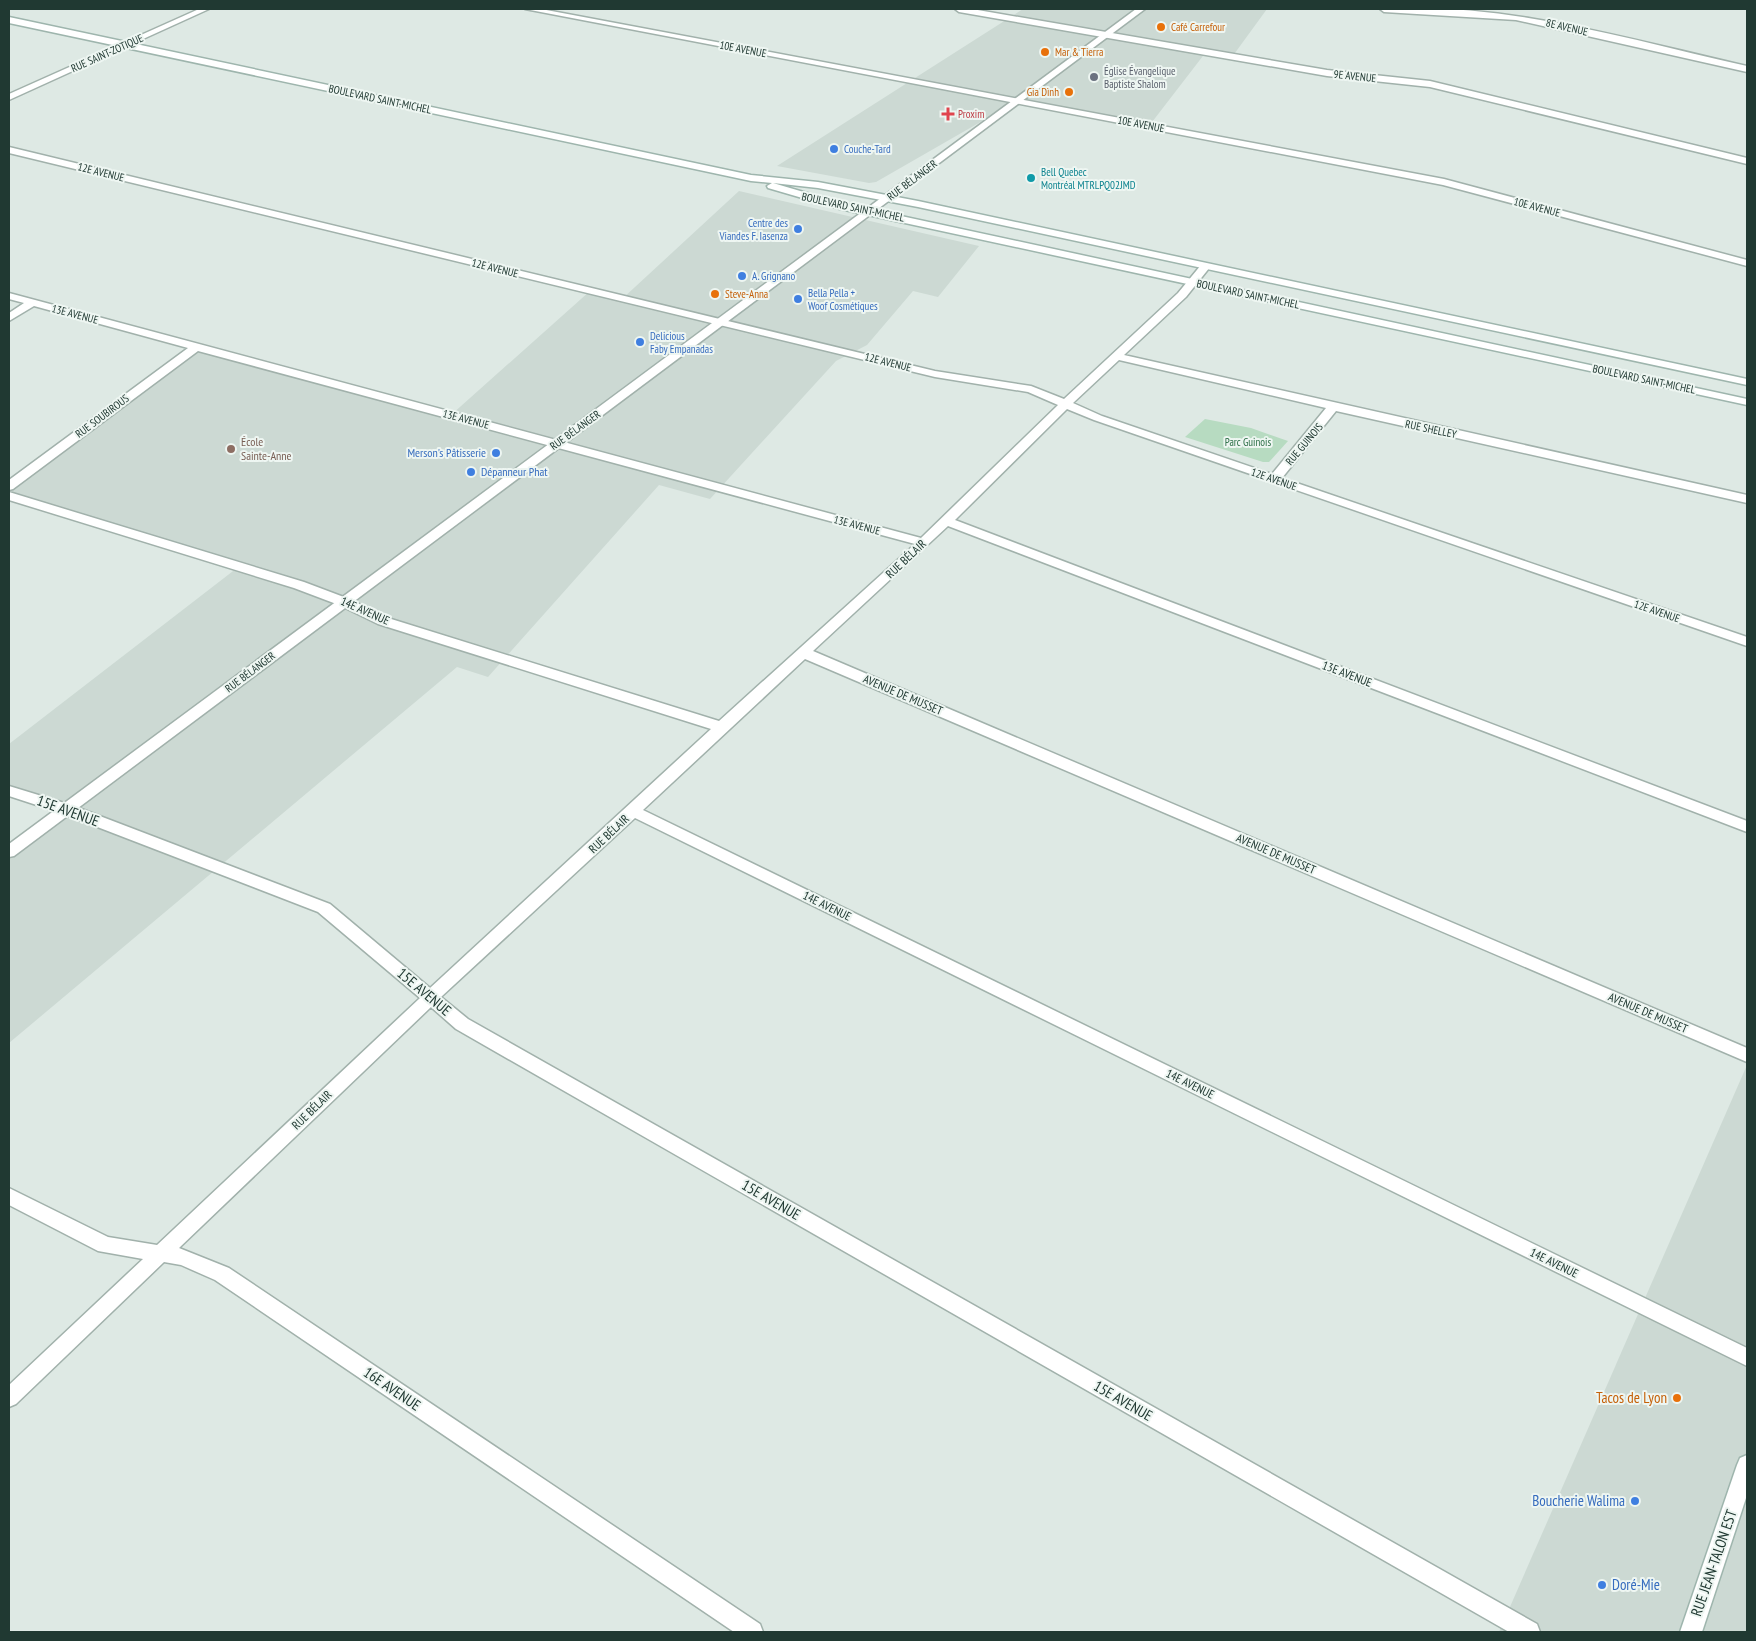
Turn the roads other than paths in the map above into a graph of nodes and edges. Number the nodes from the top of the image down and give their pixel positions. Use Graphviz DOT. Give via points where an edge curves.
graph roads {
  1 [pos="205,9"];
  2 [pos="529,9"];
  3 [pos="959,9"];
  4 [pos="1141,9"];
  5 [pos="1384,9"];
  6 [pos="9,20"];
  7 [pos="1106,34"];
  8 [pos="125,45"];
  9 [pos="1747,69"];
  10 [pos="9,97"];
  11 [pos="1016,101"];
  12 [pos="9,150"];
  13 [pos="1747,161"];
  14 [pos="751,178"];
  15 [pos="888,198"];
  16 [pos="871,211"];
  17 [pos="1747,263"];
  18 [pos="1206,267"];
  19 [pos="1193,282"];
  20 [pos="9,296"];
  21 [pos="33,302"];
  22 [pos="9,318"];
  23 [pos="719,322"];
  24 [pos="196,347"];
  25 [pos="1116,356"];
  26 [pos="1747,382"];
  27 [pos="1747,402"];
  28 [pos="1065,404"];
  29 [pos="1333,407"];
  30 [pos="557,443"];
  31 [pos="1274,480"];
  32 [pos="9,486"];
  33 [pos="9,496"];
  34 [pos="1747,499"];
  35 [pos="946,521"];
  36 [pos="924,543"];
  37 [pos="344,602"];
  38 [pos="1747,642"];
  39 [pos="804,652"];
  40 [pos="721,726"];
  41 [pos="9,791"];
  42 [pos="66,809"];
  43 [pos="633,811"];
  44 [pos="1747,827"];
  45 [pos="9,852"];
  46 [pos="431,997"];
  47 [pos="1747,1055"];
  48 [pos="9,1196"];
  49 [pos="162,1254"];
  50 [pos="1747,1358"];
  51 [pos="9,1398"];
  52 [pos="1747,1465"];
  53 [pos="752,1632"];
  54 [pos="1529,1632"];
  55 [pos="1691,1632"];
  1 -- 8 [label="street, RUE SAINT-ZOTIQUE"];
  2 -- 11 [label="street, 10E AVENUE"];
  3 -- 7 [label="street, 9E AVENUE"];
  4 -- 7 [label="street, RUE BÉLANGER"];
  5 -- 9 [label="street, 8E AVENUE" via="1499,14 1533,19"];
  6 -- 8 [label="street, BOULEVARD SAINT-MICHEL"];
  7 -- 11 [label="street, RUE BÉLANGER"];
  7 -- 13 [label="street, 9E AVENUE" via="1327,73 1438,85"];
  8 -- 10 [label="street, RUE SAINT-ZOTIQUE"];
  8 -- 14 [label="street, BOULEVARD SAINT-MICHEL"];
  11 -- 15 [label="street, RUE BÉLANGER"];
  11 -- 17 [label="street, 10E AVENUE" via="1444,182"];
  12 -- 23 [label="street, 12E AVENUE"];
  14 -- 15 [label="street, BOULEVARD SAINT-MICHEL" via="818,185"];
  14 -- 16 [label="street, BOULEVARD SAINT-MICHEL" via="801,196"];
  15 -- 16 [label="street, RUE BÉLANGER"];
  15 -- 18 [label="street, BOULEVARD SAINT-MICHEL"];
  16 -- 19 [label="street, BOULEVARD SAINT-MICHEL"];
  16 -- 23 [label="street, RUE BÉLANGER"];
  18 -- 19 [label="street, RUE BÉLAIR"];
  18 -- 26 [label="street, BOULEVARD SAINT-MICHEL"];
  19 -- 25 [label="street, RUE BÉLAIR"];
  19 -- 27 [label="street, BOULEVARD SAINT-MICHEL"];
  20 -- 21 [label="street, 13E AVENUE"];
  21 -- 22 [label="street"];
  21 -- 24 [label="street, 13E AVENUE"];
  23 -- 28 [label="street, 12E AVENUE" via="950,378 1031,389"];
  23 -- 30 [label="street, RUE BÉLANGER"];
  24 -- 30 [label="street, 13E AVENUE"];
  24 -- 32 [label="street, RUE SOUBIROUS"];
  25 -- 28 [label="street, RUE BÉLAIR"];
  25 -- 29 [label="street, RUE SHELLEY"];
  28 -- 31 [label="street, 12E AVENUE"];
  28 -- 35 [label="street, RUE BÉLAIR"];
  29 -- 31 [label="street, RUE GUINOIS"];
  29 -- 34 [label="street, RUE SHELLEY"];
  30 -- 36 [label="street, 13E AVENUE"];
  30 -- 37 [label="street, RUE BÉLANGER"];
  31 -- 38 [label="street, 12E AVENUE"];
  33 -- 37 [label="street, 14E AVENUE" via="299,585"];
  35 -- 36 [label="street, RUE BÉLAIR"];
  35 -- 44 [label="street, 13E AVENUE"];
  36 -- 39 [label="street, RUE BÉLAIR"];
  37 -- 40 [label="street, 14E AVENUE" via="383,620"];
  37 -- 42 [label="street, RUE BÉLANGER"];
  39 -- 40 [label="street, RUE BÉLAIR"];
  39 -- 47 [label="street, AVENUE DE MUSSET"];
  40 -- 43 [label="street, RUE BÉLAIR"];
  41 -- 42 [label="street, 15E AVENUE"];
  42 -- 45 [label="street, RUE BÉLANGER"];
  42 -- 46 [label="street, 15E AVENUE" via="324,908"];
  43 -- 46 [label="street, RUE BÉLAIR"];
  43 -- 50 [label="street, 14E AVENUE"];
  46 -- 49 [label="street, RUE BÉLAIR"];
  46 -- 54 [label="street, 15E AVENUE" via="471,1029"];
  48 -- 49 [label="street, 16E AVENUE" via="105,1245"];
  49 -- 51 [label="street, RUE BÉLAIR"];
  49 -- 53 [label="street, 16E AVENUE" via="201,1263 222,1274"];
  52 -- 55 [label="street, RUE JEAN-TALON EST"];
}
